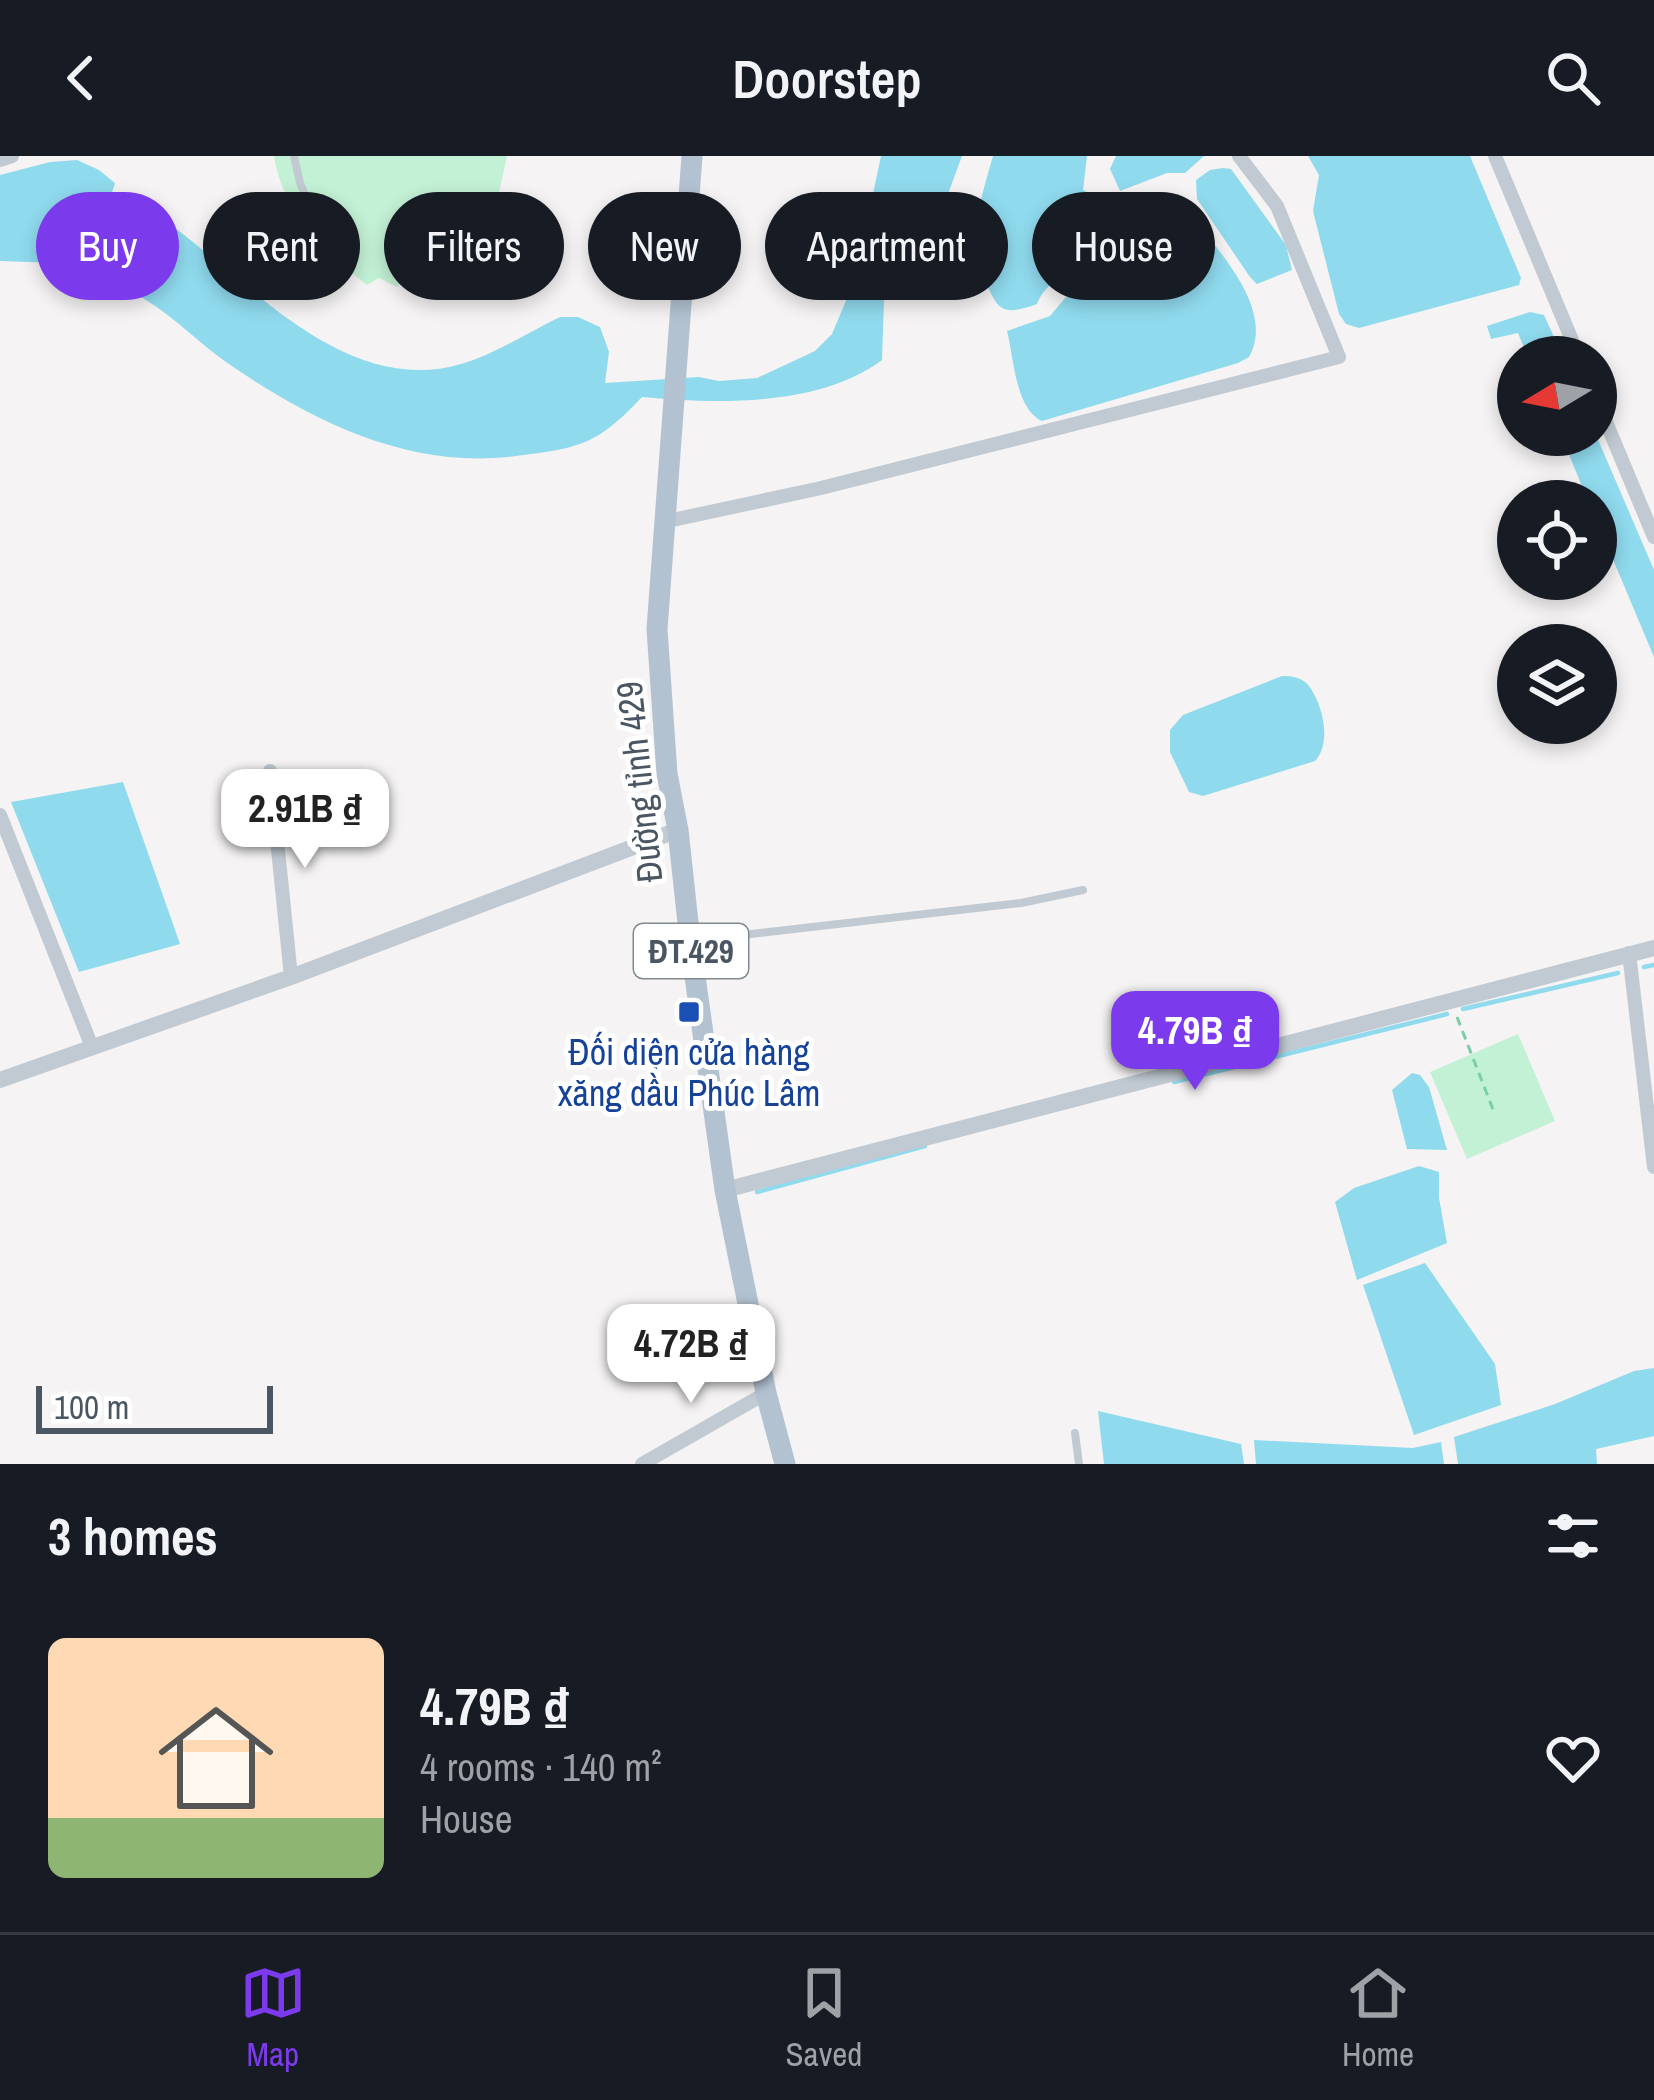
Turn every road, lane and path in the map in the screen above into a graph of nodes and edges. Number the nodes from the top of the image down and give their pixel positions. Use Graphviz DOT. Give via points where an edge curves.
graph roads {
  1 [pos="12,156"];
  2 [pos="294,156"];
  3 [pos="692,156"];
  4 [pos="1239,156"];
  5 [pos="1495,156"];
  6 [pos="0,160"];
  7 [pos="304,192"];
  8 [pos="1570,336"];
  9 [pos="1617,448"];
  10 [pos="668,521"];
  11 [pos="1654,536"];
  12 [pos="270,771"];
  13 [pos="0,815"];
  14 [pos="678,830"];
  15 [pos="1083,890"];
  16 [pos="689,941"];
  17 [pos="1654,948"];
  18 [pos="1629,953"];
  19 [pos="291,977"];
  20 [pos="1450,998"];
  21 [pos="92,1047"];
  22 [pos="0,1080"];
  23 [pos="1494,1112"];
  24 [pos="1654,1167"];
  25 [pos="725,1190"];
  26 [pos="766,1393"];
  27 [pos="1075,1433"];
  28 [pos="642,1464"];
  29 [pos="785,1464"];
  30 [pos="1079,1464"];
  1 -- 6 [label="street"];
  2 -- 7 [label="lane"];
  3 -- 10 [label="main road, Đường tỉnh 429 / ĐT.429"];
  4 -- 10 [label="street" via="1276,206 1339,357"];
  5 -- 8 [label="street"];
  9 -- 11 [label="street"];
  10 -- 14 [label="main road, Đường tỉnh 429 / ĐT.429" via="657,629"];
  12 -- 19 [label="street"];
  13 -- 21 [label="street"];
  14 -- 16 [label="main road, Đường tỉnh 429 / ĐT.429"];
  14 -- 19 [label="street"];
  15 -- 16 [label="lane"];
  16 -- 25 [label="main road, Đường tỉnh 429 / ĐT.429"];
  17 -- 18 [label="street"];
  18 -- 20 [label="street"];
  18 -- 24 [label="street"];
  19 -- 21 [label="street"];
  20 -- 23 [label="path"];
  20 -- 25 [label="street"];
  21 -- 22 [label="street"];
  25 -- 26 [label="main road, Đường tỉnh 429 / ĐT.429"];
  26 -- 28 [label="street"];
  26 -- 29 [label="main road, Đường tỉnh 429 / ĐT.429"];
  27 -- 30 [label="lane"];
}
